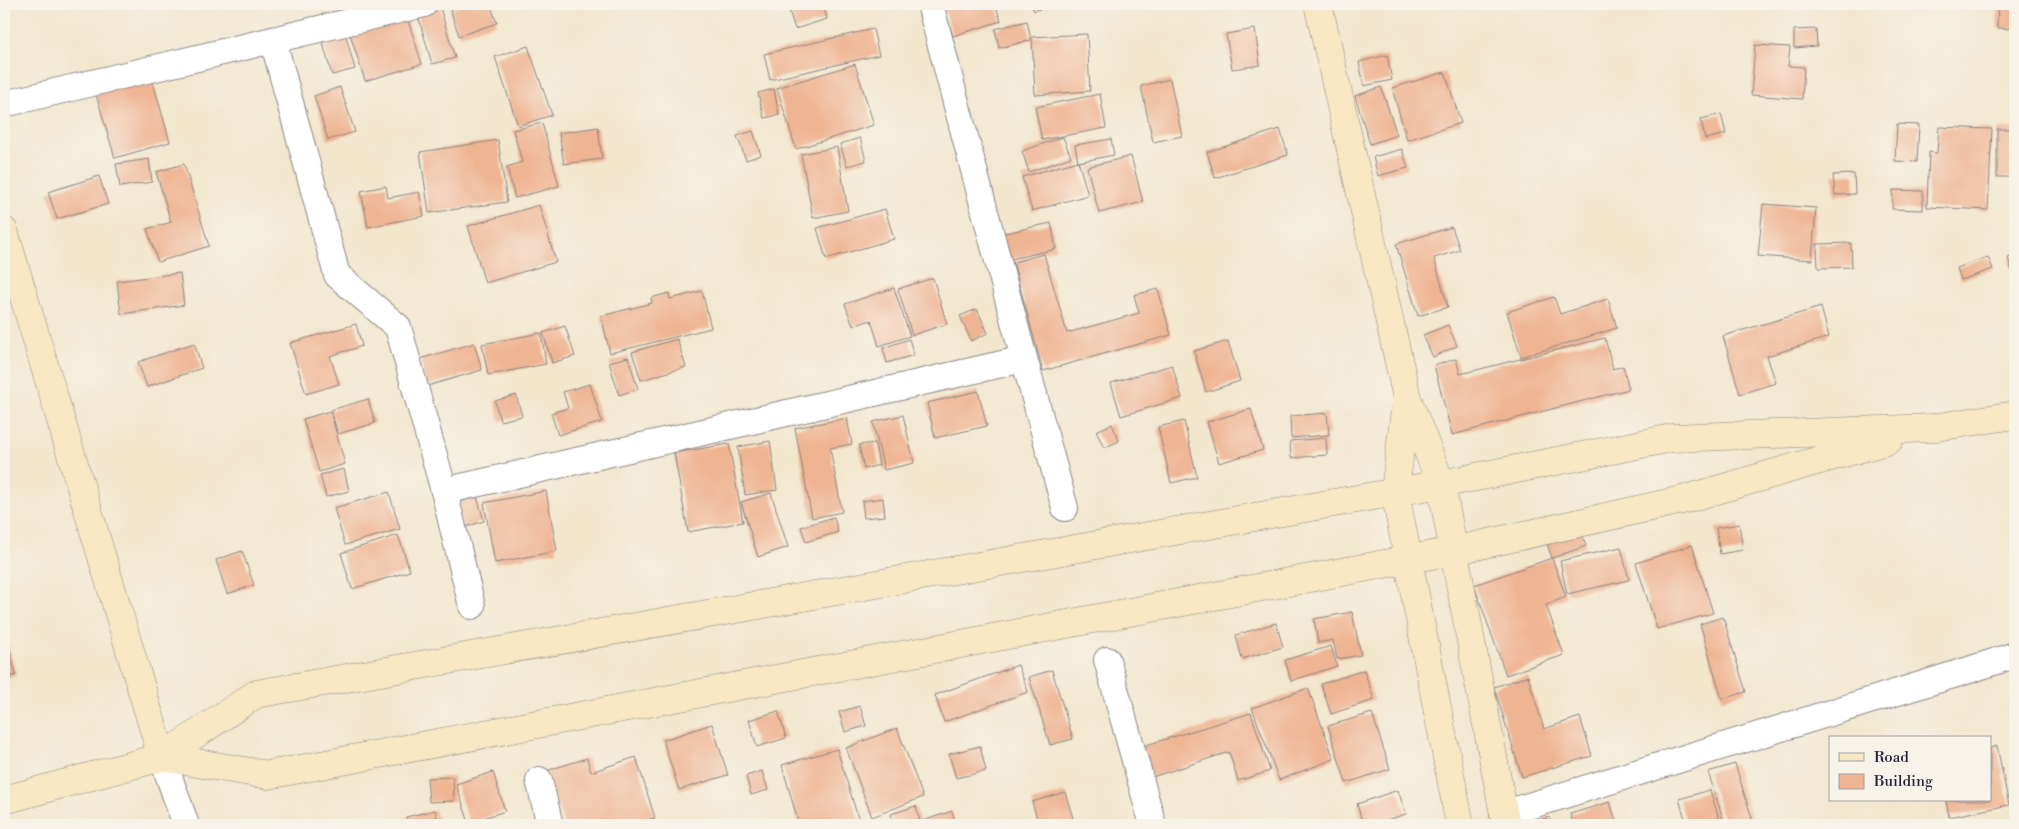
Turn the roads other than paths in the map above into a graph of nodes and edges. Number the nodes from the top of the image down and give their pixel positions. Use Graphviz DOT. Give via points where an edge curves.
graph roads {
  1 [pos="424,4"];
  2 [pos="930,4"];
  3 [pos="1318,4"];
  4 [pos="273,40"];
  5 [pos="4,104"];
  6 [pos="4,231"];
  7 [pos="1024,358"];
  8 [pos="1406,398"];
  9 [pos="2015,415"];
  10 [pos="1931,428"];
  11 [pos="1441,484"];
  12 [pos="444,491"];
  13 [pos="1395,492"];
  14 [pos="1065,508"];
  15 [pos="1453,550"];
  16 [pos="1407,559"];
  17 [pos="472,606"];
  18 [pos="2015,654"];
  19 [pos="1107,660"];
  20 [pos="162,757"];
  21 [pos="539,780"];
  22 [pos="4,800"];
  23 [pos="1504,820"];
  24 [pos="186,825"];
  25 [pos="550,825"];
  26 [pos="1153,825"];
  27 [pos="1460,825"];
  1 -- 4 [label="street"];
  2 -- 7 [label="street"];
  3 -- 8 [label="street"];
  4 -- 5 [label="street"];
  4 -- 12 [label="street" via="337,275 398,327"];
  6 -- 20 [label="street"];
  7 -- 12 [label="street"];
  7 -- 14 [label="street"];
  8 -- 11 [label="street"];
  8 -- 13 [label="street"];
  9 -- 10 [label="street"];
  10 -- 11 [label="street" via="1672,438"];
  10 -- 15 [label="street" via="1682,500"];
  11 -- 13 [label="street"];
  11 -- 15 [label="street"];
  12 -- 17 [label="street"];
  13 -- 16 [label="street"];
  13 -- 20 [label="street" via="256,694"];
  15 -- 16 [label="street"];
  15 -- 23 [label="street"];
  16 -- 20 [label="street" via="268,774"];
  16 -- 27 [label="street"];
  18 -- 23 [label="street"];
  19 -- 26 [label="street"];
  20 -- 22 [label="street"];
  20 -- 24 [label="street"];
  21 -- 25 [label="street"];
}
